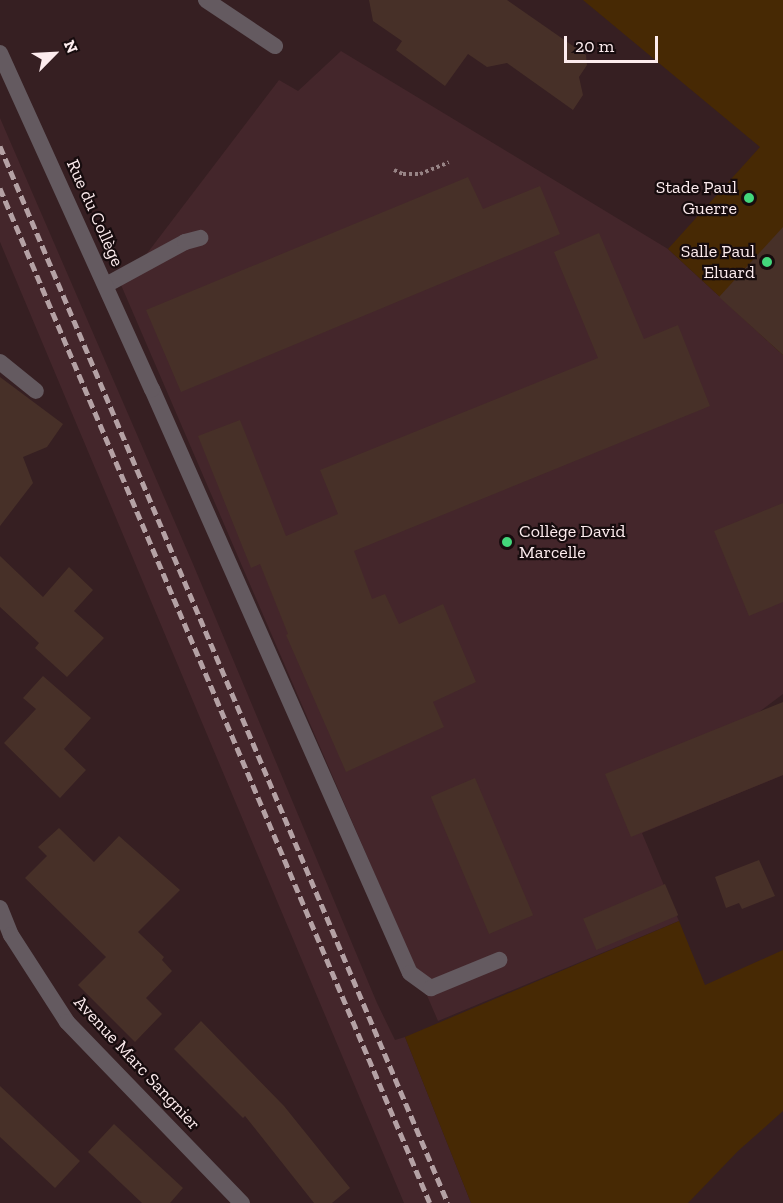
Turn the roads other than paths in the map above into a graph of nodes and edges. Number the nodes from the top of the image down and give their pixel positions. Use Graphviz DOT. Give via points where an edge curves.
graph roads {
  1 [pos="206,0"];
  2 [pos="275,46"];
  3 [pos="0,52"];
  4 [pos="200,238"];
  5 [pos="106,285"];
  6 [pos="0,362"];
  7 [pos="36,391"];
  8 [pos="0,908"];
  9 [pos="499,960"];
  10 [pos="242,1203"];
  1 -- 2 [label="street"];
  3 -- 5 [label="street, Rue du Collège"];
  4 -- 5 [label="street" via="185,242"];
  5 -- 9 [label="street, Rue du Collège" via="410,973 431,988"];
  6 -- 7 [label="street"];
  8 -- 10 [label="street, Avenue Marc Sangnier" via="11,935 67,1022"];
}
